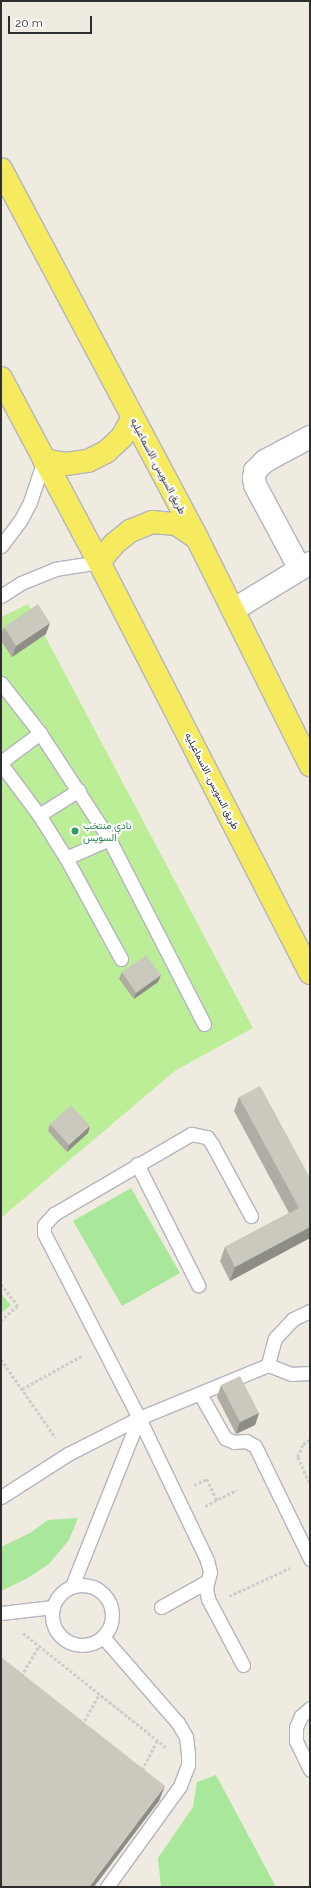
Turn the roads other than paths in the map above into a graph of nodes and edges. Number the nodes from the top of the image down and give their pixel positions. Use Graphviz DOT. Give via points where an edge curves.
graph roads {
  1 [pos="1,169"];
  2 [pos="1,378"];
  3 [pos="132,419"];
  4 [pos="310,437"];
  5 [pos="44,460"];
  6 [pos="197,538"];
  7 [pos="1,546"];
  8 [pos="99,562"];
  9 [pos="305,566"];
  10 [pos="1,596"];
  11 [pos="232,610"];
  12 [pos="1,683"];
  13 [pos="40,733"];
  14 [pos="1,763"];
  15 [pos="310,765"];
  16 [pos="79,790"];
  17 [pos="39,815"];
  18 [pos="109,839"];
  19 [pos="66,858"];
  20 [pos="121,959"];
  21 [pos="310,973"];
  22 [pos="204,1024"];
  23 [pos="136,1164"];
  24 [pos="250,1216"];
  25 [pos="198,1285"];
  26 [pos="310,1311"];
  27 [pos="268,1365"];
  28 [pos="310,1373"];
  29 [pos="200,1394"];
  30 [pos="139,1418"];
  31 [pos="1,1497"];
  32 [pos="310,1559"];
  33 [pos="206,1582"];
  34 [pos="72,1586"];
  35 [pos="53,1607"];
  36 [pos="161,1607"];
  37 [pos="1,1613"];
  38 [pos="103,1637"];
  39 [pos="243,1665"];
  40 [pos="310,1708"];
  41 [pos="310,1770"];
  42 [pos="107,1887"];
  1 -- 3 [label="main road, طريق السويس, الاسماعيليه"];
  2 -- 5 [label="main road, طريق السويس, الاسماعيليه"];
  3 -- 5 [label="main road" via="117,442 106,452 88,461 66,464"];
  3 -- 6 [label="main road, طريق السويس, الاسماعيليه"];
  4 -- 9 [label="street" via="265,461 255,471 254,478 255,485"];
  5 -- 7 [label="lane" via="30,502"];
  5 -- 8 [label="main road, طريق السويس, الاسماعيليه"];
  6 -- 8 [label="main road" via="176,524 152,522 130,531 114,544"];
  6 -- 11 [label="main road, طريق السويس, الاسماعيليه"];
  8 -- 10 [label="lane" via="55,569 20,583"];
  8 -- 21 [label="main road, طريق السويس, الاسماعيليه"];
  9 -- 11 [label="street"];
  11 -- 15 [label="main road, طريق السويس, الاسماعيليه"];
  12 -- 13 [label="lane"];
  13 -- 14 [label="lane"];
  13 -- 16 [label="lane"];
  14 -- 17 [label="lane"];
  16 -- 17 [label="lane"];
  16 -- 18 [label="lane"];
  17 -- 19 [label="lane"];
  18 -- 19 [label="lane"];
  18 -- 22 [label="lane"];
  19 -- 20 [label="lane"];
  23 -- 24 [label="lane" via="191,1134 207,1137"];
  23 -- 25 [label="lane"];
  23 -- 30 [label="lane" via="54,1214 44,1225 44,1233"];
  26 -- 27 [label="lane" via="293,1319 275,1338"];
  27 -- 28 [label="lane" via="291,1374"];
  27 -- 29 [label="lane"];
  29 -- 30 [label="lane"];
  29 -- 32 [label="lane" via="225,1438 234,1442 246,1441 255,1446"];
  30 -- 31 [label="lane" via="68,1454"];
  30 -- 33 [label="lane" via="207,1560 210,1572"];
  30 -- 34 [label="lane"];
  33 -- 36 [label="lane"];
  33 -- 39 [label="lane" via="211,1604"];
  34 -- 35 [label="lane" via="57,1597"];
  34 -- 38 [label="lane" via="92,1586 108,1599 112,1618"];
  35 -- 37 [label="lane"];
  35 -- 38 [label="lane" via="55,1629 72,1643 94,1643"];
  38 -- 42 [label="lane" via="178,1723 186,1737 188,1765 180,1786"];
  40 -- 41 [label="lane" via="296,1727 296,1741"];
}
